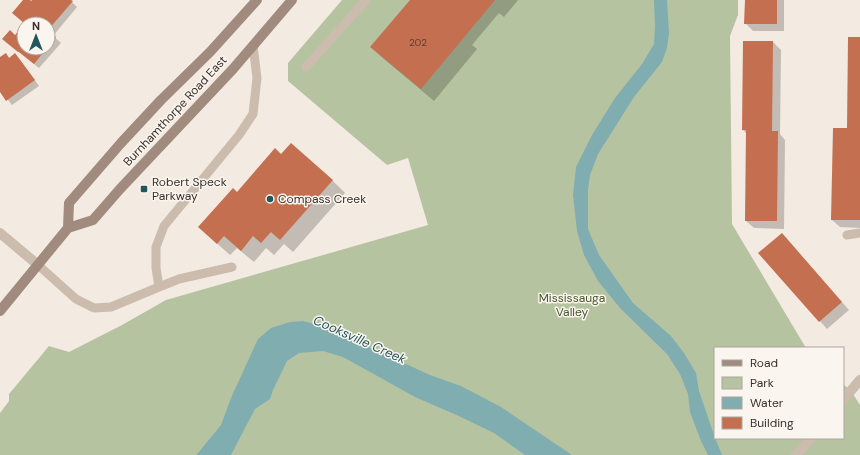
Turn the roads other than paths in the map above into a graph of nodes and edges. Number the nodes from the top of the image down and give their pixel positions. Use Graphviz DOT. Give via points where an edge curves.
graph roads {
  1 [pos="257,0"];
  2 [pos="292,0"];
  3 [pos="366,0"];
  4 [pos="253,44"];
  5 [pos="306,68"];
  6 [pos="68,228"];
  7 [pos="0,233"];
  8 [pos="860,233"];
  9 [pos="847,234"];
  10 [pos="38,265"];
  11 [pos="232,267"];
  12 [pos="159,287"];
  13 [pos="0,311"];
  14 [pos="860,380"];
  15 [pos="844,399"];
  16 [pos="810,439"];
  17 [pos="796,455"];
  1 -- 6 [label="main road, Burnhamthorpe Road East" via="121,143 69,203"];
  2 -- 4 [label="main road, Burnhamthorpe Road East"];
  3 -- 5 [label="lane"];
  4 -- 6 [label="main road, Burnhamthorpe Road East" via="233,69 93,220"];
  4 -- 12 [label="lane" via="256,78 253,114 239,135 164,226 156,247"];
  6 -- 10 [label="main road"];
  7 -- 10 [label="street"];
  8 -- 9 [label="lane"];
  10 -- 12 [label="lane" via="76,299 94,308 111,307"];
  10 -- 13 [label="main road"];
  11 -- 12 [label="lane" via="179,279"];
  14 -- 15 [label="street"];
  16 -- 17 [label="street"];
}
